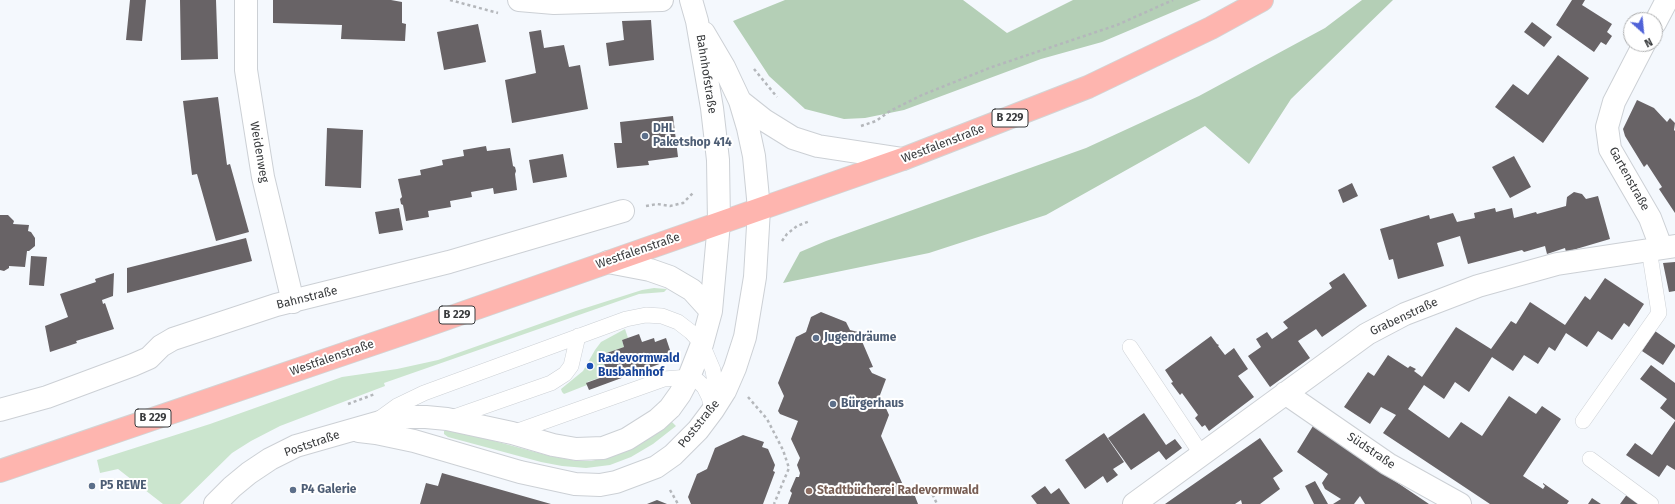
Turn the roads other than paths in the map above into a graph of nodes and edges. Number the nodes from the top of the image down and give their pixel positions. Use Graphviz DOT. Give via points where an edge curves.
graph roads {
  1 [pos="246,0"];
  2 [pos="519,0"];
  3 [pos="662,0"];
  4 [pos="691,0"];
  5 [pos="1262,0"];
  6 [pos="1667,0"];
  7 [pos="1661,12"];
  8 [pos="697,21"];
  9 [pos="1640,52"];
  10 [pos="740,101"];
  11 [pos="903,159"];
  12 [pos="759,209"];
  13 [pos="623,211"];
  14 [pos="719,222"];
  15 [pos="1662,248"];
  16 [pos="608,262"];
  17 [pos="292,302"];
  18 [pos="711,311"];
  19 [pos="578,336"];
  20 [pos="702,344"];
  21 [pos="1130,347"];
  22 [pos="689,377"];
  23 [pos="1286,393"];
  24 [pos="0,410"];
  25 [pos="713,410"];
  26 [pos="447,419"];
  27 [pos="1583,421"];
  28 [pos="362,428"];
  29 [pos="512,433"];
  30 [pos="1202,455"];
  31 [pos="1590,459"];
  32 [pos="0,471"];
  33 [pos="215,504"];
  34 [pos="1134,504"];
  35 [pos="1460,504"];
  36 [pos="1651,504"];
  1 -- 17 [label="street, Weidenweg" via="246,70 263,177"];
  2 -- 3 [label="street" via="554,3"];
  4 -- 8 [label="street, Bahnhofstraße"];
  5 -- 11 [label="main road, Westfalenstraße / B 229" via="1211,28 1088,87"];
  6 -- 7 [label="street"];
  8 -- 10 [label="street, Bahnhofstraße"];
  8 -- 14 [label="street, Bahnhofstraße" via="718,160"];
  9 -- 15 [label="street, Gartenstraße" via="1614,102 1607,127 1610,149 1650,218"];
  10 -- 11 [label="street" via="793,138 818,146"];
  10 -- 12 [label="street, Bahnhofstraße" via="754,156"];
  11 -- 12 [label="main road, Westfalenstraße / B 229"];
  12 -- 14 [label="main road, Westfalenstraße / B 229"];
  12 -- 25 [label="street, Poststraße" via="755,277 745,337 725,391"];
  13 -- 17 [label="street, Bahnstraße" via="449,262"];
  14 -- 16 [label="main road, Westfalenstraße / B 229"];
  14 -- 18 [label="street, Poststraße"];
  15 -- 23 [label="street, Grabenstraße" via="1557,264 1478,286 1405,314 1367,334"];
  15 -- 27 [label="lane" via="1659,313"];
  16 -- 18 [label="street" via="650,270 670,277 692,290"];
  16 -- 32 [label="main road, Westfalenstraße / B 229"];
  17 -- 24 [label="street, Bahnstraße" via="173,339 149,358 133,365 47,397"];
  18 -- 20 [label="street, Poststraße"];
  19 -- 20 [label="lane" via="626,319 646,315 662,316 678,322"];
  19 -- 26 [label="lane" via="571,366 565,374 551,383"];
  19 -- 28 [label="lane" via="424,393"];
  20 -- 22 [label="street, Poststraße"];
  20 -- 25 [label="lane" via="713,370 716,391"];
  21 -- 30 [label="lane"];
  22 -- 25 [label="lane" via="704,387"];
  22 -- 29 [label="lane" via="664,379"];
  22 -- 29 [label="street, Poststraße" via="670,408 657,420 627,439 612,445 576,449"];
  23 -- 30 [label="street, Grabenstraße"];
  23 -- 35 [label="street, Südstraße" via="1388,464"];
  25 -- 28 [label="street, Poststraße" via="687,443 656,467 616,482 600,484 575,484 553,480"];
  26 -- 28 [label="street, Poststraße" via="407,417"];
  26 -- 29 [label="street, Poststraße"];
  28 -- 33 [label="street, Poststraße" via="296,446 270,459 249,473"];
  30 -- 34 [label="street, Grabenstraße"];
  31 -- 36 [label="lane"];
}
